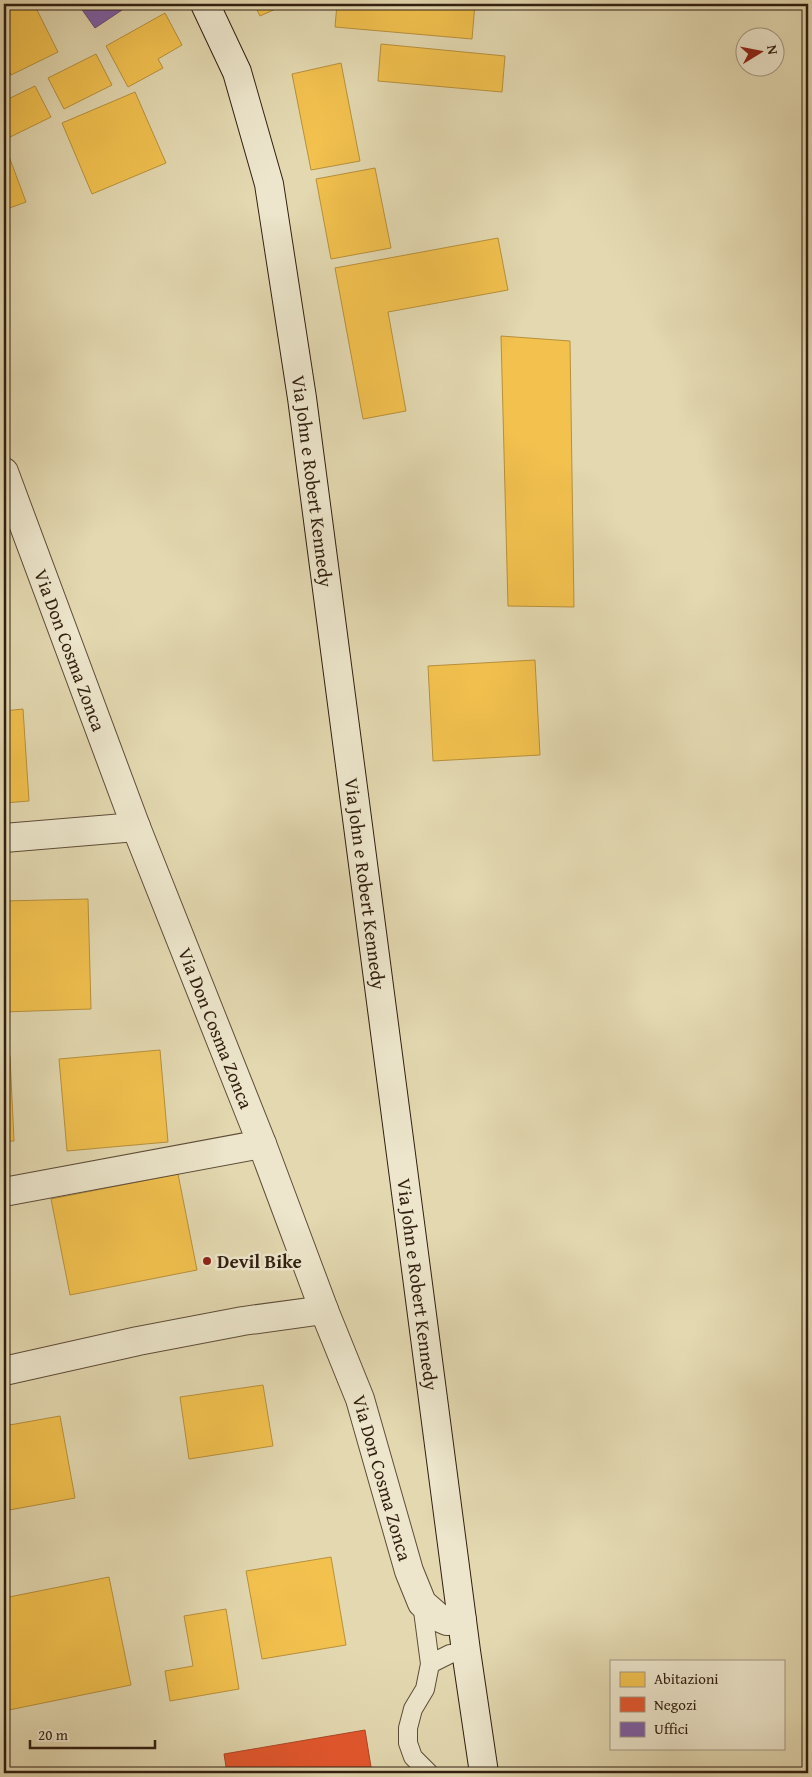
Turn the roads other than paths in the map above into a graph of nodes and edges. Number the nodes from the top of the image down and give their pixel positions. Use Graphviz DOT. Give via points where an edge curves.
graph roads {
  1 [pos="205,4"];
  2 [pos="4,472"];
  3 [pos="136,827"];
  4 [pos="4,838"];
  5 [pos="262,1144"];
  6 [pos="4,1192"];
  7 [pos="324,1310"];
  8 [pos="4,1371"];
  9 [pos="422,1603"];
  10 [pos="462,1620"];
  11 [pos="466,1651"];
  12 [pos="430,1664"];
  13 [pos="429,1773"];
  14 [pos="484,1773"];
  1 -- 10 [label="street, Via John e Robert Kennedy" via="237,72 269,184 302,398"];
  2 -- 3 [label="street, Via Don Cosma Zonca"];
  3 -- 4 [label="street"];
  3 -- 5 [label="street, Via Don Cosma Zonca"];
  5 -- 6 [label="street"];
  5 -- 7 [label="street, Via Don Cosma Zonca"];
  7 -- 8 [label="street" via="138,1341"];
  7 -- 9 [label="street, Via Don Cosma Zonca" via="360,1399 409,1571"];
  9 -- 10 [label="street, Via Don Cosma Zonca" via="447,1621"];
  9 -- 12 [label="lane"];
  10 -- 11 [label="street, Via John e Robert Kennedy"];
  11 -- 12 [label="lane" via="450,1654"];
  11 -- 14 [label="street, Via John e Robert Kennedy"];
  12 -- 13 [label="lane" via="425,1689 413,1709 408,1728 408,1743 413,1757"];
}
